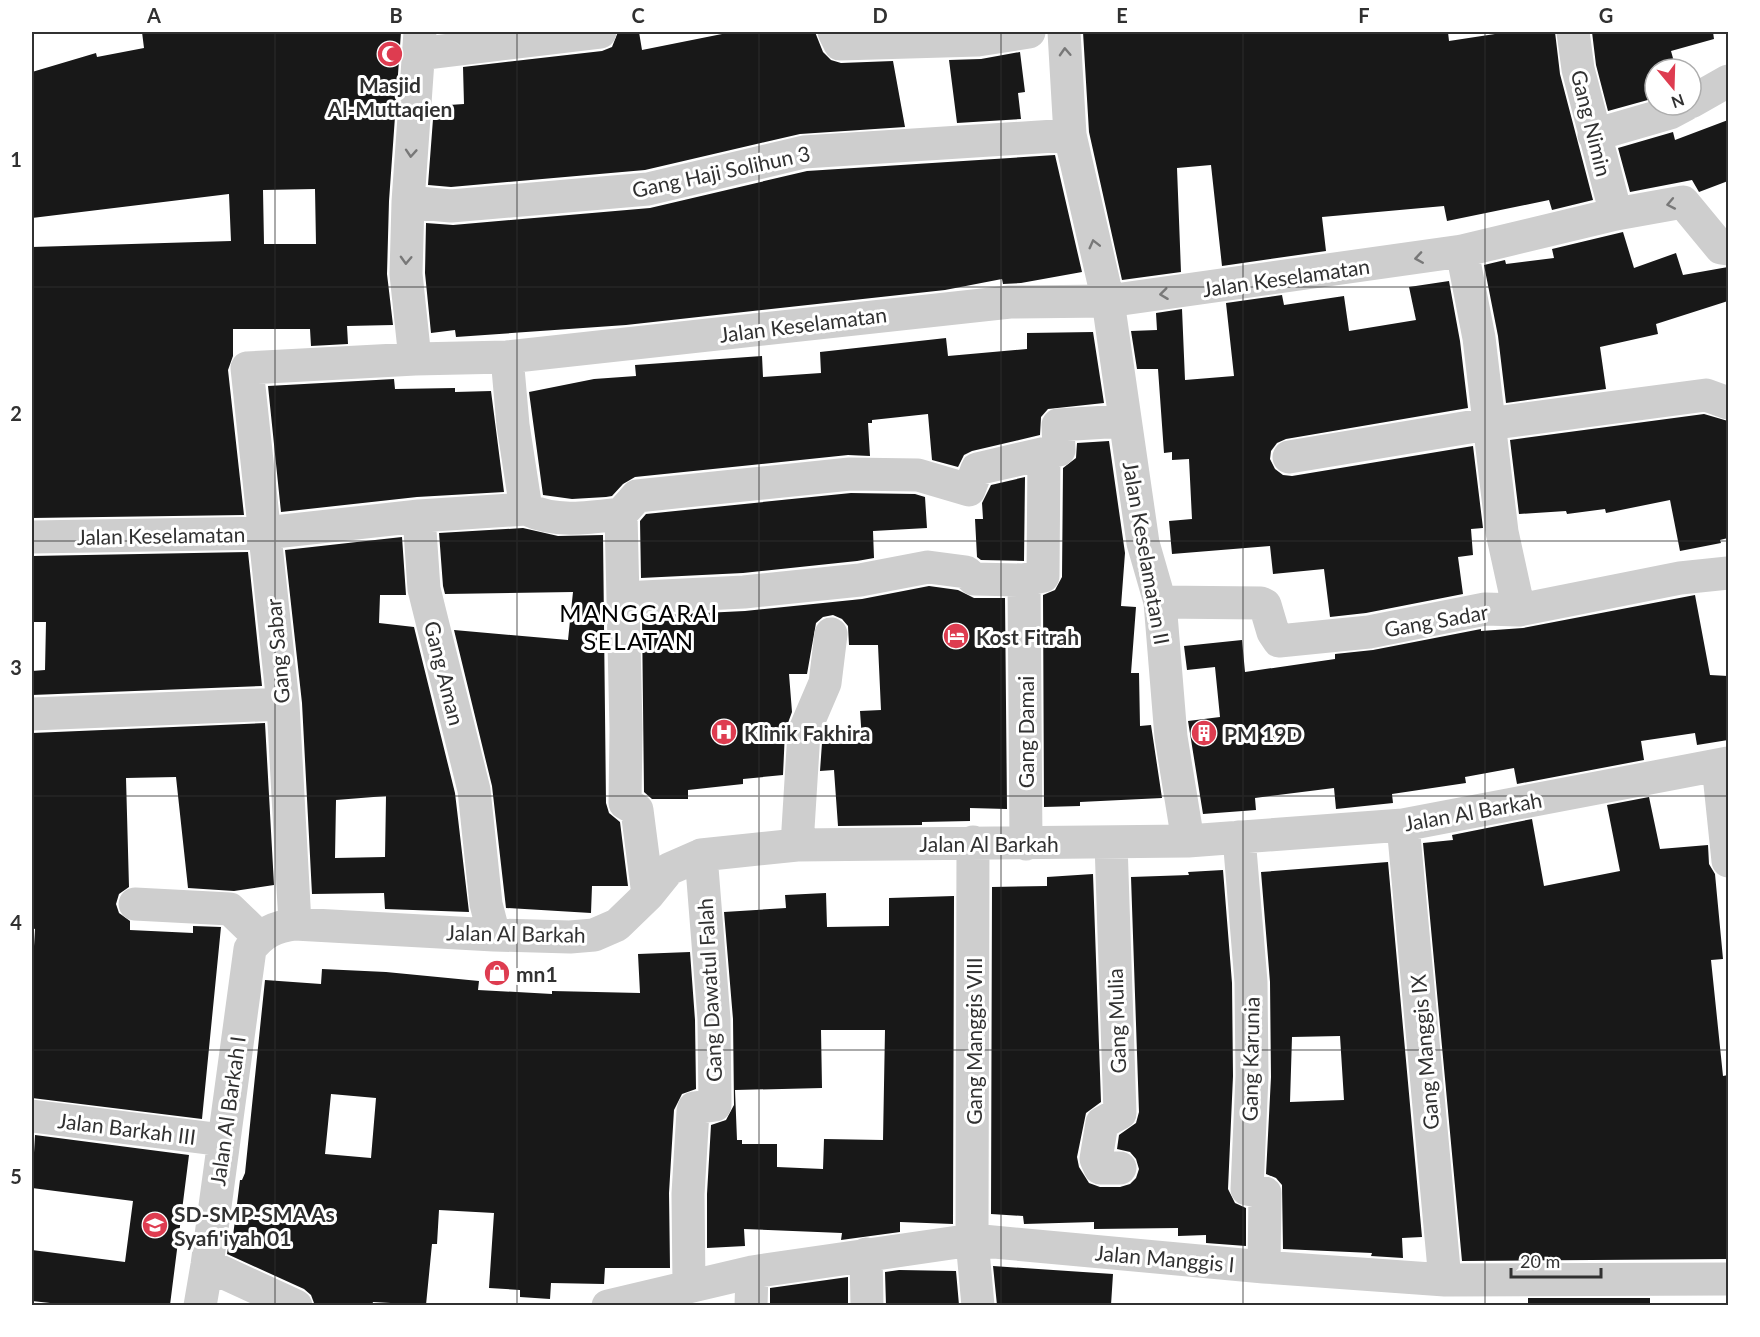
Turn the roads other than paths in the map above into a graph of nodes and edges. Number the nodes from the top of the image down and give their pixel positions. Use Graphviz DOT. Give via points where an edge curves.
graph roads {
  1 [pos="600,32"];
  2 [pos="834,32"];
  3 [pos="1029,32"];
  4 [pos="1064,32"];
  5 [pos="1573,32"];
  6 [pos="419,43"];
  7 [pos="1728,81"];
  8 [pos="1703,95"];
  9 [pos="1656,117"];
  10 [pos="1070,135"];
  11 [pos="1594,135"];
  12 [pos="408,202"];
  13 [pos="1616,214"];
  14 [pos="1728,249"];
  15 [pos="1462,251"];
  16 [pos="1108,301"];
  17 [pos="507,357"];
  18 [pos="415,359"];
  19 [pos="1728,403"];
  20 [pos="1124,421"];
  21 [pos="1488,424"];
  22 [pos="1044,454"];
  23 [pos="1289,457"];
  24 [pos="526,509"];
  25 [pos="621,514"];
  26 [pos="419,516"];
  27 [pos="265,533"];
  28 [pos="32,537"];
  29 [pos="1728,573"];
  30 [pos="1024,580"];
  31 [pos="623,598"];
  32 [pos="1160,602"];
  33 [pos="1519,610"];
  34 [pos="831,634"];
  35 [pos="283,704"];
  36 [pos="32,714"];
  37 [pos="1723,764"];
  38 [pos="1404,825"];
  39 [pos="1239,837"];
  40 [pos="1188,841"];
  41 [pos="973,842"];
  42 [pos="1111,843"];
  43 [pos="797,844"];
  44 [pos="1026,844"];
  45 [pos="701,855"];
  46 [pos="1728,861"];
  47 [pos="648,895"];
  48 [pos="135,904"];
  49 [pos="276,930"];
  50 [pos="494,934"];
  51 [pos="32,1116"];
  52 [pos="223,1140"];
  53 [pos="1120,1168"];
  54 [pos="972,1240"];
  55 [pos="866,1254"];
  56 [pos="207,1265"];
  57 [pos="1264,1268"];
  58 [pos="752,1272"];
  59 [pos="1728,1279"];
  60 [pos="1445,1280"];
  61 [pos="689,1285"];
  62 [pos="1687,1292"];
  63 [pos="200,1305"];
  64 [pos="296,1305"];
  65 [pos="608,1305"];
  66 [pos="751,1305"];
  67 [pos="867,1305"];
  68 [pos="978,1305"];
  1 -- 6 [label="street" via="471,45"];
  2 -- 3 [label="street" via="840,44 978,40"];
  10 -- 4 [label="street, Jalan Keselamatan II, one-way"];
  5 -- 11 [label="street, Gang Nimin"];
  6 -- 12 [label="street, one-way"];
  7 -- 8 [label="street"];
  9 -- 11 [label="street"];
  10 -- 12 [label="street, Gang Haji Solihun 3" via="804,152 648,189 451,206"];
  16 -- 10 [label="street, Jalan Keselamatan II, one-way"];
  11 -- 13 [label="street, Gang Nimin"];
  12 -- 18 [label="street, one-way" via="406,274"];
  14 -- 13 [label="street, Jalan Keselamatan, one-way" via="1721,248 1683,202"];
  13 -- 15 [label="street, Jalan Keselamatan"];
  15 -- 16 [label="street, Jalan Keselamatan, one-way"];
  15 -- 21 [label="street, Gang Sadar" via="1479,338"];
  16 -- 17 [label="street, Jalan Keselamatan" via="1010,302"];
  16 -- 20 [label="street, Jalan Keselamatan II"];
  17 -- 18 [label="street, Jalan Keselamatan"];
  17 -- 24 [label="street"];
  18 -- 27 [label="street, Jalan Keselamatan" via="247,368"];
  19 -- 21 [label="street" via="1706,395"];
  20 -- 22 [label="street" via="1058,425 1059,450"];
  20 -- 32 [label="street, Jalan Keselamatan II" via="1143,543"];
  21 -- 23 [label="street"];
  21 -- 33 [label="street, Gang Sadar" via="1502,532"];
  22 -- 25 [label="street" via="977,469 969,490 918,475 850,474 638,496"];
  22 -- 30 [label="street" via="1043,576"];
  24 -- 25 [label="street" via="540,515 581,519"];
  24 -- 26 [label="street"];
  25 -- 31 [label="street"];
  26 -- 27 [label="street"];
  26 -- 50 [label="street, Gang Aman" via="424,589 474,790 486,904"];
  27 -- 28 [label="street, Jalan Keselamatan"];
  27 -- 35 [label="street, Gang Sabar"];
  29 -- 33 [label="street" via="1680,578"];
  30 -- 31 [label="street" via="974,579 966,572 928,567 860,580 744,592"];
  30 -- 44 [label="street, Gang Damai"];
  31 -- 47 [label="street" via="625,803 637,810"];
  32 -- 33 [label="street, Gang Sadar" via="1261,603 1279,641 1369,632 1485,609"];
  32 -- 40 [label="street, Jalan Keselamatan II" via="1171,737"];
  34 -- 43 [label="street" via="825,683 804,732"];
  35 -- 36 [label="street"];
  35 -- 49 [label="street, Gang Sabar"];
  37 -- 38 [label="street, Jalan Al Barkah"];
  37 -- 46 [label="street"];
  38 -- 39 [label="street, Jalan Al Barkah"];
  38 -- 60 [label="street, Gang Manggis IX"];
  39 -- 40 [label="street, Jalan Al Barkah"];
  39 -- 57 [label="street, Gang Karunia" via="1251,982 1247,1190 1264,1193"];
  40 -- 42 [label="street, Jalan Al Barkah"];
  41 -- 43 [label="street, Jalan Al Barkah"];
  41 -- 44 [label="street, Jalan Al Barkah"];
  41 -- 54 [label="street, Gang Manggis VIII"];
  42 -- 44 [label="street, Jalan Al Barkah"];
  42 -- 53 [label="street, Gang Mulia" via="1120,1113 1102,1123 1096,1160 1100,1168"];
  43 -- 45 [label="street, Jalan Al Barkah"];
  45 -- 47 [label="street, Jalan Al Barkah" via="669,869"];
  45 -- 61 [label="street, Gang Dawatul Falah" via="714,1019 715,1105 693,1111 688,1194"];
  47 -- 50 [label="street, Jalan Al Barkah" via="617,925 594,935 570,938"];
  48 -- 49 [label="street" via="230,909"];
  49 -- 50 [label="street, Jalan Al Barkah"];
  49 -- 52 [label="street, Jalan Al Barkah I" via="250,949"];
  51 -- 52 [label="street, Jalan Barkah III"];
  52 -- 56 [label="street, Jalan Al Barkah I"];
  54 -- 55 [label="street, Jalan Manggis I"];
  54 -- 57 [label="street, Jalan Manggis I"];
  54 -- 68 [label="street, Gang Manggis VIII"];
  55 -- 58 [label="street, Jalan Manggis I"];
  55 -- 67 [label="street"];
  56 -- 63 [label="street, Jalan Al Barkah I"];
  56 -- 64 [label="street"];
  57 -- 60 [label="street, Jalan Manggis I"];
  58 -- 61 [label="street, Jalan Manggis I"];
  58 -- 66 [label="street"];
  59 -- 62 [label="street, Jalan Manggis I"];
  60 -- 62 [label="street, Jalan Manggis I"];
  61 -- 65 [label="street, Jalan Manggis I"];
}
